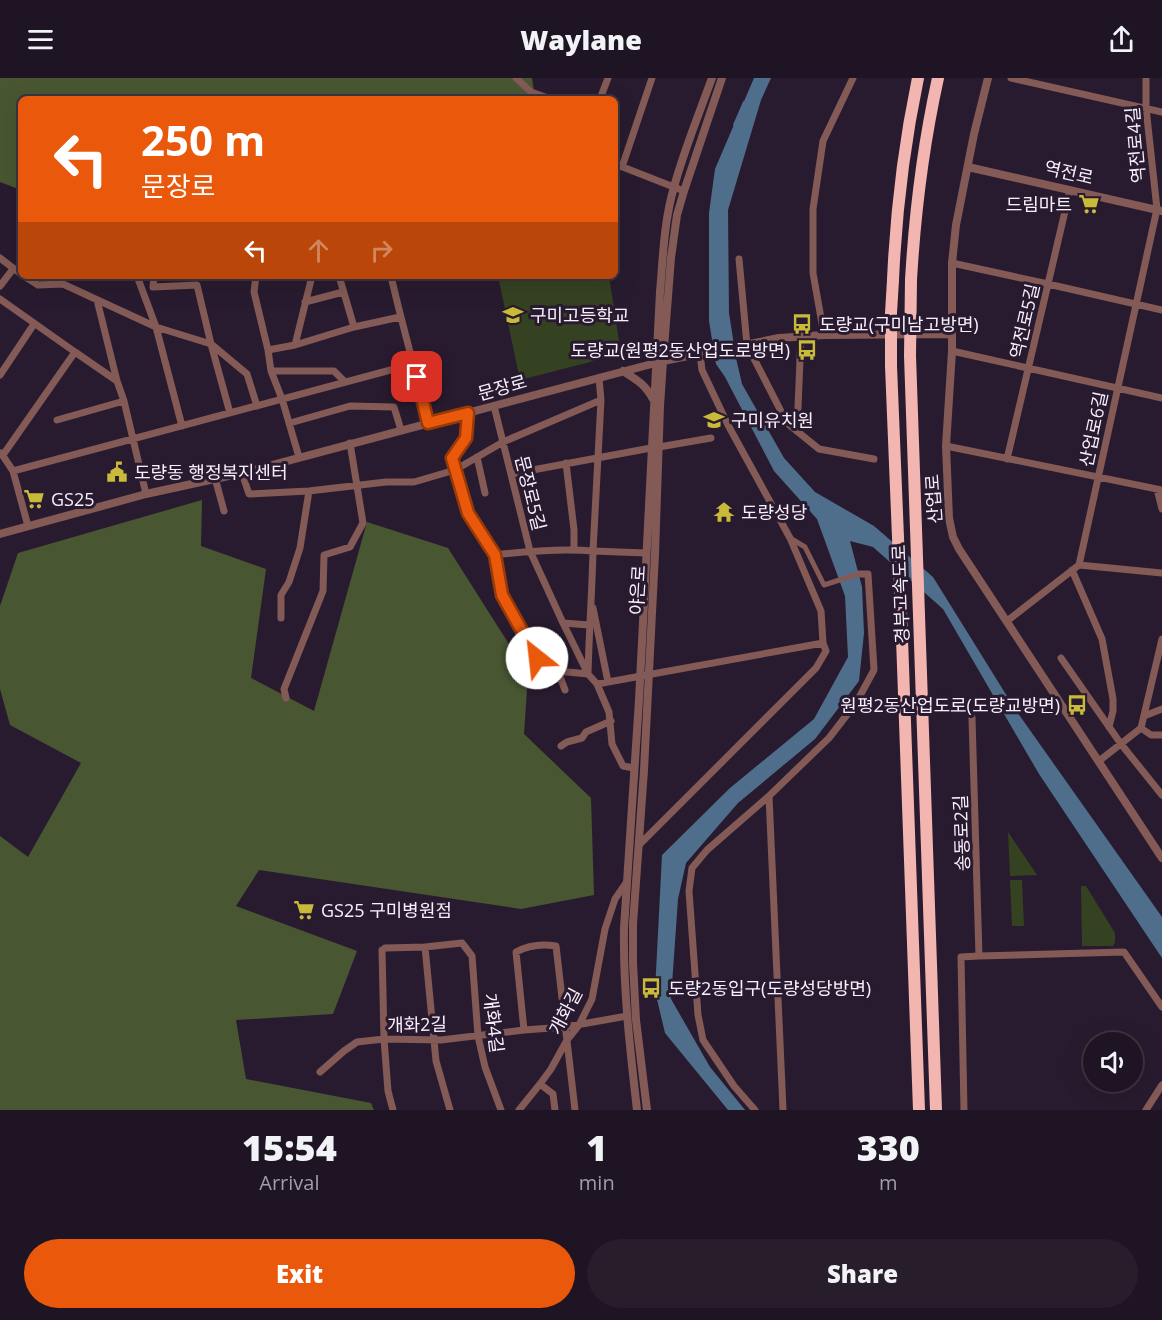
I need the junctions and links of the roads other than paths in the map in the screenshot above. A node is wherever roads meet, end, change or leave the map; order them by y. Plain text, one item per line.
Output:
1 (516, 78) edge
2 (608, 78) edge
3 (652, 78) edge
4 (712, 78) edge
5 (722, 78) edge
6 (853, 78) edge
7 (918, 78) edge
8 (938, 78) edge
9 (988, 78) edge
10 (1011, 78) edge
11 (1146, 78) edge
12 (542, 96) edge
13 (601, 96) edge
14 (1146, 108) junction
15 (1162, 112) edge
16 (619, 166) edge
17 (968, 166) junction
18 (674, 187) junction
19 (684, 190) junction
20 (1070, 190) junction
21 (1159, 210) edge
22 (0, 258) edge
23 (739, 259) dead end
24 (952, 263) junction
25 (13, 269) junction
26 (18, 272) edge
27 (28, 279) edge
28 (39, 279) edge
29 (138, 279) edge
30 (154, 279) edge
31 (256, 279) edge
32 (311, 279) edge
33 (340, 279) edge
34 (392, 279) edge
35 (1048, 284) junction
36 (38, 285) junction
37 (0, 286) edge
38 (141, 286) junction
39 (153, 287) junction
40 (343, 292) junction
41 (0, 299) edge
42 (97, 300) junction
43 (305, 302) junction
44 (1136, 304) junction
45 (1162, 310) edge
46 (400, 317) junction
47 (34, 324) junction
48 (156, 327) junction
49 (354, 327) junction
50 (951, 334) junction
51 (824, 335) junction
52 (801, 336) junction
53 (211, 344) junction
54 (295, 345) junction
55 (747, 345) junction
56 (268, 350) junction
57 (952, 351) junction
58 (75, 352) junction
59 (700, 354) junction
60 (659, 362) junction
61 (413, 364) junction
62 (1029, 368) junction
63 (271, 371) junction
64 (623, 371) junction
65 (0, 375) edge
66 (599, 378) junction
67 (117, 381) junction
68 (345, 382) junction
69 (1118, 388) junction
70 (1162, 398) edge
71 (282, 399) junction
72 (601, 400) junction
73 (124, 401) junction
74 (654, 401) junction
75 (257, 406) junction
76 (494, 406) junction
77 (230, 413) junction
78 (468, 413) junction
79 (57, 420) dead end
80 (290, 423) junction
81 (428, 423) junction
82 (183, 426) junction
83 (401, 430) junction
84 (797, 432) junction
85 (711, 438) dead end
86 (132, 439) junction
87 (503, 442) junction
88 (350, 443) junction
89 (946, 446) junction
90 (655, 447) junction
91 (1, 454) edge
92 (299, 457) junction
93 (477, 457) junction
94 (598, 457) junction
95 (874, 459) dead end
96 (1008, 459) junction
97 (566, 463) junction
98 (455, 470) junction
99 (13, 471) junction
100 (242, 473) junction
101 (511, 474) junction
102 (1098, 476) junction
103 (215, 478) junction
104 (357, 485) junction
105 (1159, 490) edge
106 (309, 491) junction
107 (146, 494) junction
108 (485, 494) dead end
109 (1162, 508) edge
110 (224, 511) dead end
111 (28, 526) junction
112 (0, 534) edge
113 (790, 538) junction
114 (574, 549) junction
115 (530, 551) junction
116 (593, 551) junction
117 (646, 553) junction
118 (495, 555) junction
119 (1076, 568) junction
120 (1162, 573) edge
121 (858, 574) joint
122 (591, 601) junction
123 (281, 618) dead end
124 (1006, 621) junction
125 (563, 623) junction
126 (589, 625) junction
127 (1162, 639) edge
128 (823, 643) junction
129 (1061, 658) dead end
130 (558, 672) junction
131 (588, 674) junction
132 (644, 676) junction
133 (609, 682) junction
134 (597, 684) junction
135 (565, 690) dead end
136 (286, 698) dead end
137 (1162, 709) edge
138 (969, 711) dead end
139 (1144, 716) junction
140 (611, 721) junction
141 (1109, 727) junction
142 (1141, 728) junction
143 (1162, 735) edge
144 (1120, 744) junction
145 (561, 746) dead end
146 (1099, 761) junction
147 (634, 768) junction
148 (1162, 795) edge
149 (769, 796) junction
150 (639, 845) junction
151 (1162, 858) edge
152 (627, 882) junction
153 (425, 947) junction
154 (980, 956) junction
155 (1162, 1007) edge
156 (627, 1016) junction
157 (579, 1025) junction
158 (565, 1027) junction
159 (525, 1030) junction
160 (477, 1036) junction
161 (384, 1039) junction
162 (567, 1040) junction
163 (434, 1041) junction
164 (320, 1071) dead end
165 (540, 1084) junction
166 (1162, 1085) edge
167 (393, 1110) edge
168 (450, 1110) edge
169 (501, 1110) edge
170 (519, 1110) edge
171 (555, 1110) edge
172 (575, 1110) edge
173 (637, 1110) edge
174 (647, 1110) edge
175 (755, 1110) edge
176 (783, 1110) edge
177 (919, 1110) edge
178 (936, 1110) edge
179 (964, 1110) edge
180 (1146, 1110) edge

1 - 12 street
2 - 13 street
3 - 16 street
4 - 18 street, 야은로
5 - 19 street, 야은로
6 - 51 street
7 - 177 highway, 경부고속도로, bridge
8 - 178 highway, 경부고속도로, bridge
9 - 17 street, 산업로
10 - 14 street
11 - 14 street, 역전로4길
14 - 15 street
14 - 21 street, 역전로4길
16 - 18 street
17 - 20 street, 역전로
17 - 24 street, 산업로
18 - 19 street
18 - 60 street, 야은로
19 - 60 street, 야은로
20 - 21 street, 역전로
20 - 35 street, 역전로5길
21 - 44 street, 산업로6길
22 - 25 street
23 - 55 street
24 - 35 street
24 - 50 street, 산업로
25 - 26 street
25 - 37 street
27 - 36 street
28 - 36 street
29 - 38 street
30 - 39 street
31 - 56 street
32 - 43 street
33 - 40 street
34 - 46 street
35 - 44 street
35 - 62 street, 역전로5길
36 - 42 street
38 - 39 street
38 - 48 street
39 - 53 street
40 - 43 street
40 - 49 street
41 - 47 street
42 - 48 street
42 - 67 street
43 - 54 street
44 - 45 street
44 - 69 street, 산업로6길
46 - 49 street
46 - 61 street
47 - 58 street
47 - 65 street
48 - 53 street
48 - 82 street
49 - 54 street
50 - 51 street, 문장로
50 - 57 street, 산업로
51 - 52 street, 문장로
52 - 55 street, 문장로
52 - 84 street
53 - 75 street
53 - 77 street
54 - 56 street
55 - 59 street, 문장로
55 - 84 street
56 - 63 street
57 - 62 street
57 - 89 street, 산업로
58 - 67 street
58 - 91 street
59 - 60 street, 문장로
59 - 113 street
60 - 64 street, 문장로
60 - 74 street, 야은로
60 - 90 street, 야은로
61 - 68 street
61 - 81 street
62 - 69 street
62 - 96 street, 역전로5길
63 - 68 street
63 - 71 street
64 - 66 street, 문장로
64 - 74 street
66 - 72 street
66 - 76 street, 문장로
67 - 73 street
68 - 71 street
69 - 70 street
69 - 102 street, 산업로6길
71 - 75 street
71 - 80 street
72 - 87 street
72 - 94 street
73 - 79 street
73 - 86 street
74 - 90 street, 야은로
75 - 77 street
76 - 78 street, 문장로
76 - 87 street, 문장로5길
77 - 82 street
78 - 81 street, 문장로
78 - 98 street
80 - 83 street
80 - 92 street
81 - 83 street, 문장로
82 - 86 street
83 - 88 street, 문장로
84 - 95 street
85 - 90 street
86 - 99 street
86 - 107 street
87 - 93 street
87 - 101 street, 문장로5길
88 - 92 street, 문장로
88 - 104 street
89 - 96 street
89 - 124 street, 산업로
90 - 94 street
90 - 117 street, 야은로
90 - 132 street, 야은로
91 - 99 street
92 - 100 street, 문장로
93 - 98 street
93 - 108 street
94 - 97 street
94 - 116 street
96 - 102 street
97 - 101 street
97 - 114 street
98 - 104 street
98 - 118 street
99 - 111 street
100 - 103 street, 문장로
100 - 106 street
101 - 115 street, 문장로5길
102 - 105 street
102 - 119 street, 산업로6길
103 - 107 street, 문장로
103 - 110 street
104 - 106 street
104 - 136 street
105 - 109 street
106 - 123 street
107 - 111 street, 문장로
111 - 112 street, 문장로
113 - 121 street
113 - 128 street
114 - 115 street
114 - 116 street
115 - 118 street
115 - 125 street, 문장로5길
116 - 117 street
116 - 122 street
117 - 132 street, 야은로
118 - 130 street
119 - 120 street
119 - 124 street
119 - 141 street
121 - 149 street
122 - 126 street
122 - 133 street
124 - 146 street, 산업로
125 - 126 street
125 - 131 street, 문장로5길
126 - 131 street
127 - 139 street
128 - 132 street
128 - 150 street
129 - 141 street
130 - 131 street
130 - 135 street
131 - 134 street, 문장로5길
132 - 133 street
132 - 147 street, 야은로
132 - 150 street, 야은로
133 - 134 street
134 - 140 street, 문장로5길
137 - 139 street
138 - 154 street, 송동로2길
139 - 142 street
140 - 145 street
140 - 147 street, 문장로5길
141 - 144 street
142 - 143 street
142 - 144 street
144 - 146 street
144 - 148 street
146 - 151 street, 산업로
147 - 152 street, 야은로
149 - 175 street
149 - 176 street
150 - 174 street, 야은로
152 - 156 street, 야은로
152 - 157 street, 개화길
153 - 160 street, 개화4길
153 - 161 street
153 - 163 street
154 - 155 street
154 - 179 street
156 - 157 street
156 - 173 street, 야은로
157 - 158 street, 개화2길
157 - 162 street, 개화길
158 - 159 street, 개화2길
158 - 159 street
158 - 162 street
159 - 160 street, 개화2길
160 - 163 street, 개화2길
160 - 169 street, 개화4길
161 - 163 street, 개화2길
161 - 164 street, 개화2길
161 - 167 street
162 - 165 street, 개화길
162 - 172 street
163 - 168 street
165 - 170 street, 개화길
165 - 171 street
166 - 180 street

